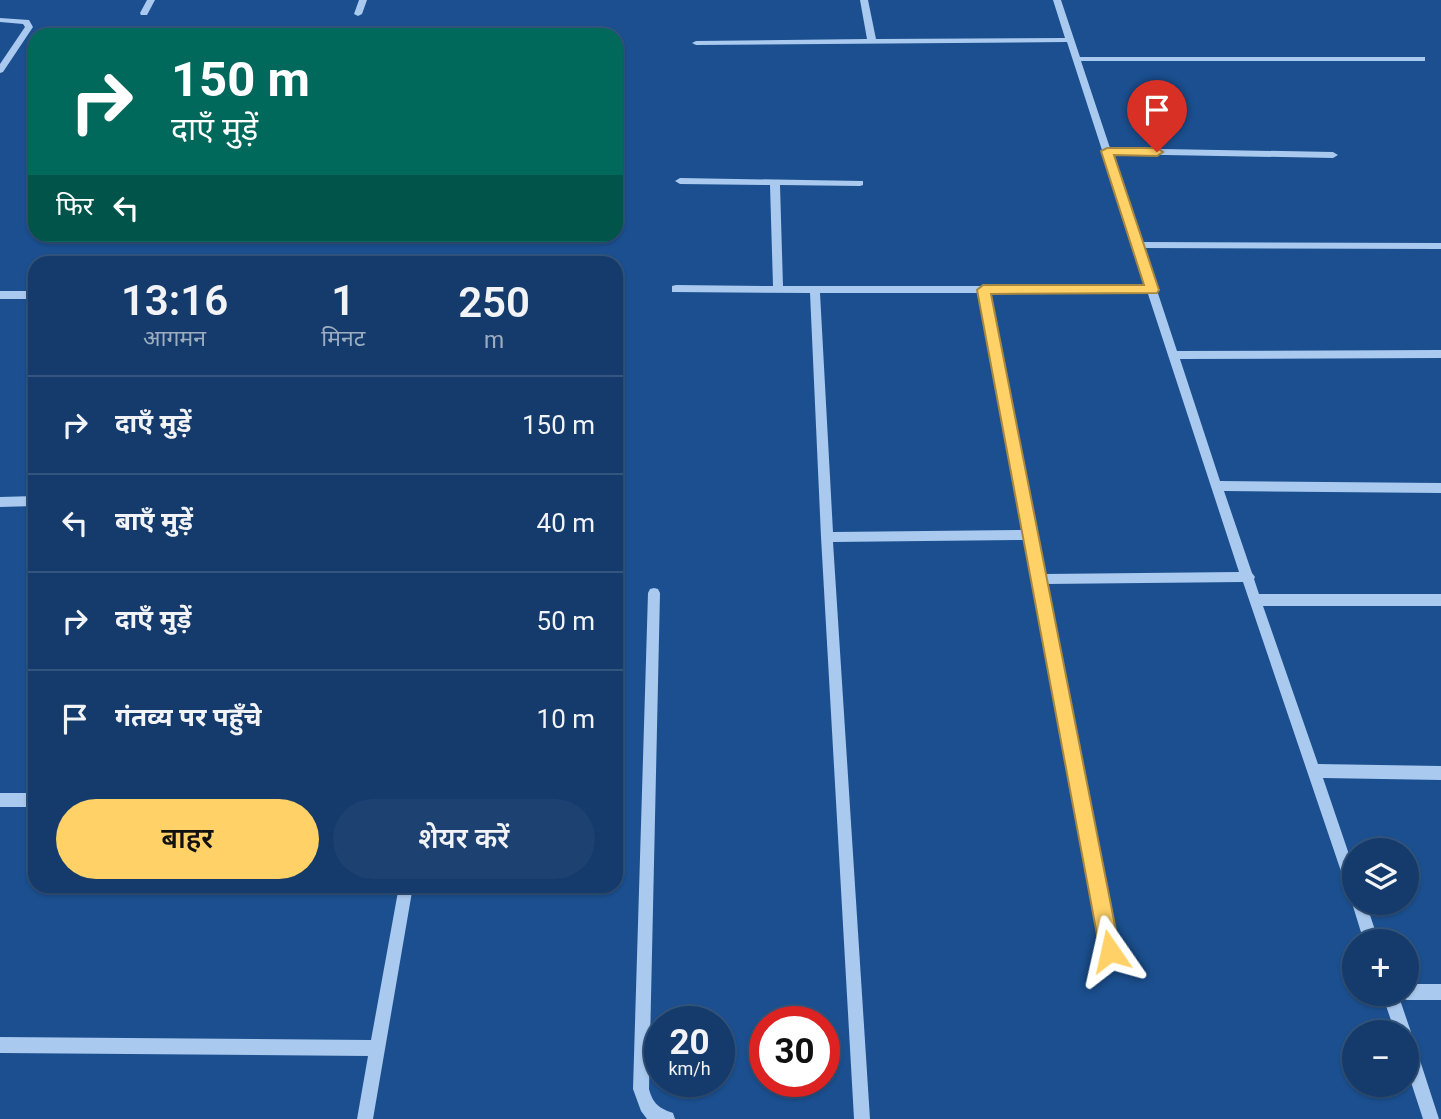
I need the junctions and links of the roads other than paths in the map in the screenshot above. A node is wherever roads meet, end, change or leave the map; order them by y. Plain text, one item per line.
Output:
1 (151, 0) edge
2 (363, 0) edge
3 (864, 0) edge
4 (1057, 0) edge
5 (144, 13) dead end
6 (359, 14) dead end
7 (0, 20) edge
8 (28, 28) edge
9 (28, 28) edge
10 (1070, 40) junction
11 (872, 42) junction
12 (696, 43) dead end
13 (1422, 59) dead end
14 (1077, 60) junction
15 (0, 70) edge
16 (1107, 151) junction
17 (1333, 155) dead end
18 (680, 181) dead end
19 (775, 182) junction
20 (860, 183) dead end
21 (1137, 245) junction
22 (1441, 246) edge
23 (676, 289) dead end
24 (778, 289) junction
25 (815, 289) junction
26 (983, 290) junction
27 (1152, 290) junction
28 (0, 295) edge
29 (28, 295) edge
30 (1441, 354) edge
31 (1173, 355) junction
32 (1216, 486) junction
33 (1441, 488) edge
34 (28, 501) edge
35 (0, 502) edge
36 (1030, 535) junction
37 (827, 537) junction
38 (1249, 578) junction
39 (1039, 579) junction
40 (654, 593) dead end
41 (1256, 600) junction
42 (1441, 600) edge
43 (1314, 771) junction
44 (1441, 773) edge
45 (0, 800) edge
46 (28, 800) edge
47 (1342, 854) edge
48 (404, 893) edge
49 (1110, 951) dead end
50 (1419, 992) edge
51 (1441, 992) edge
52 (0, 1045) edge
53 (377, 1048) junction
54 (1419, 1082) edge
55 (365, 1119) edge
56 (667, 1119) edge
57 (862, 1119) edge
58 (1431, 1119) edge

1 - 5 street
2 - 6 street
3 - 11 street
4 - 10 street
7 - 8 street
9 - 15 street
10 - 11 street
10 - 14 street
11 - 12 street
13 - 14 street
14 - 16 street
16 - 17 street
16 - 21 street
18 - 19 street
19 - 20 street
19 - 24 street
21 - 22 street
21 - 27 street
23 - 24 street
24 - 25 street
25 - 26 street
25 - 37 street
26 - 27 street
26 - 36 street
27 - 31 street
28 - 29 street
30 - 31 street
31 - 32 street
32 - 33 street
32 - 38 street
34 - 35 street
36 - 37 street
36 - 39 street
37 - 57 street
38 - 39 street
38 - 41 street
39 - 49 street
40 - 56 street
41 - 42 street
41 - 43 street
43 - 44 street
43 - 47 street
45 - 46 street
48 - 53 street
50 - 51 street
52 - 53 street
53 - 55 street
54 - 58 street

